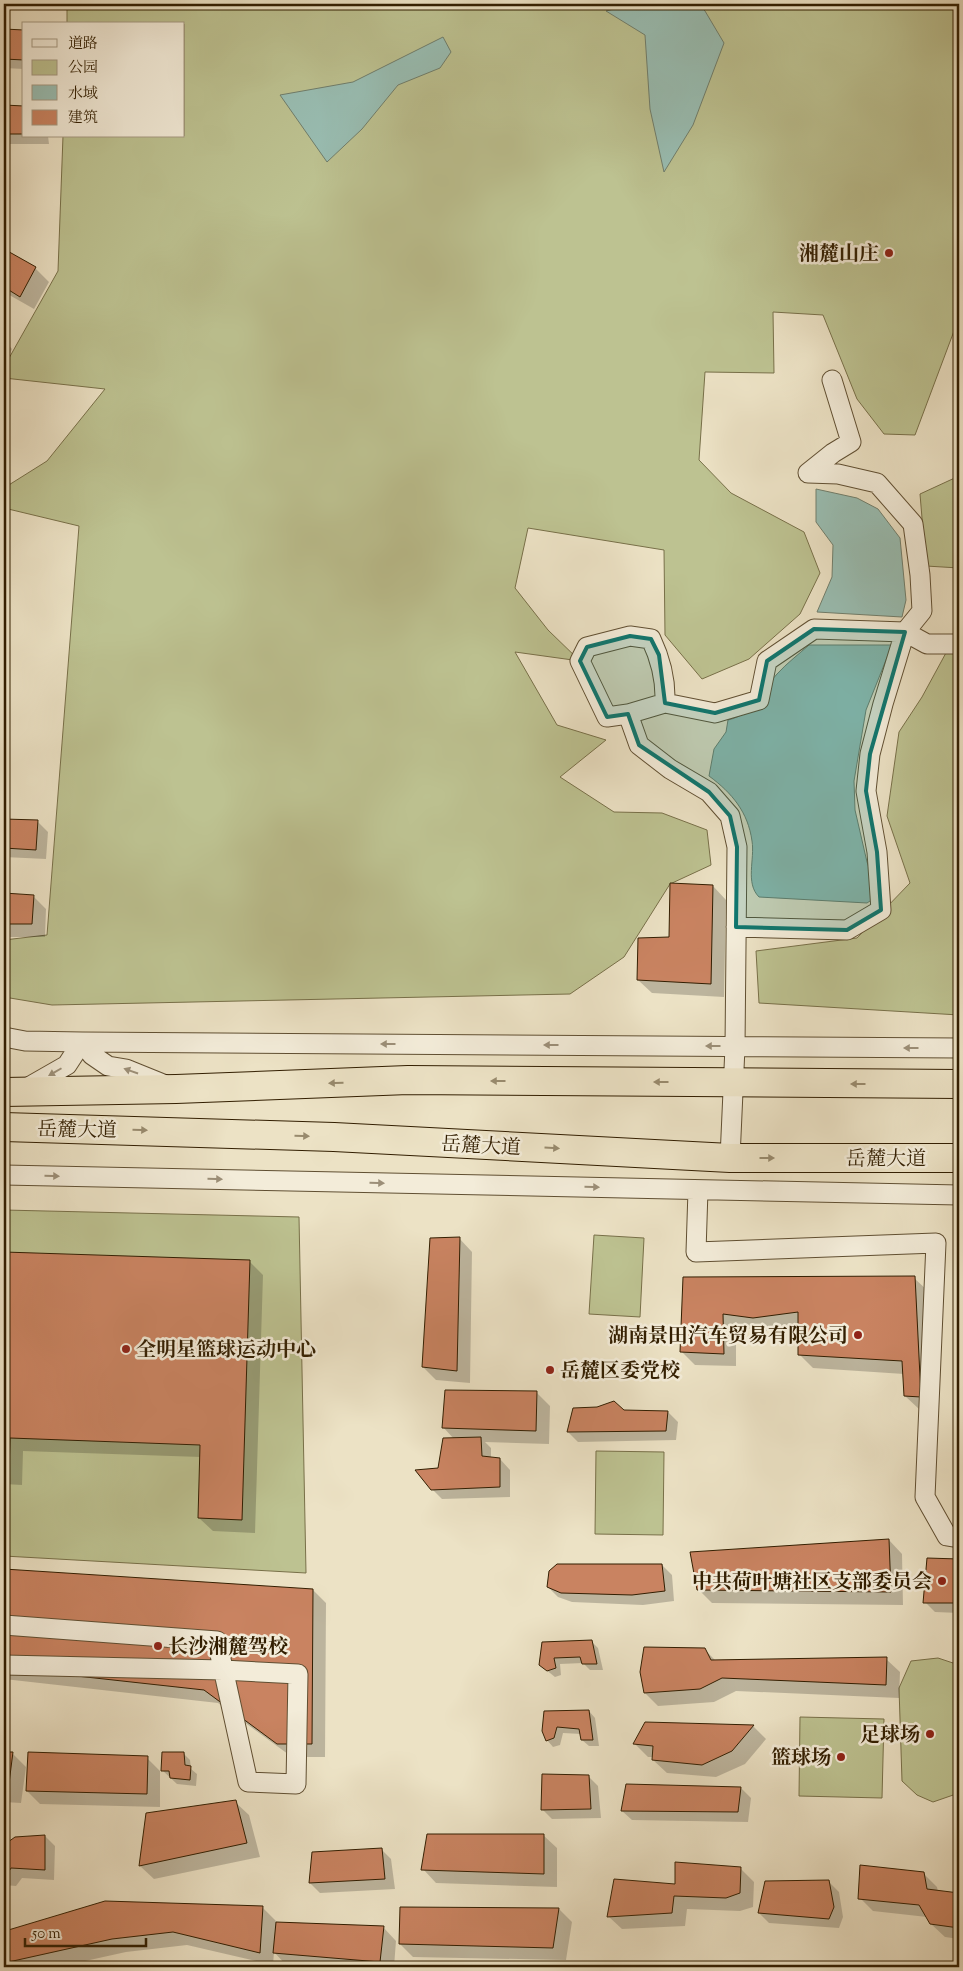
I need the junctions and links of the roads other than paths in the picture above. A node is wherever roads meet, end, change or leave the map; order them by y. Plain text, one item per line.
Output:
1 (832, 380) dead end
2 (905, 632) junction
3 (959, 644) edge
4 (665, 703) junction
5 (628, 714) junction
6 (736, 927) junction
7 (4, 1037) edge
8 (82, 1042) junction
9 (736, 1046) junction
10 (959, 1048) edge
11 (734, 1083) junction
12 (959, 1084) edge
13 (176, 1089) junction
14 (12, 1092) edge
15 (4, 1127) edge
16 (730, 1158) junction
17 (959, 1158) edge
18 (4, 1175) edge
19 (698, 1190) junction
20 (959, 1195) edge
21 (959, 1538) edge
22 (4, 1625) edge
23 (4, 1665) edge
24 (223, 1670) junction

1 - 2 street
2 - 3 street
2 - 4 street
2 - 6 street
4 - 5 street
4 - 5 street
5 - 6 street
6 - 9 street
7 - 8 street
9 -> 8 street
13 -> 8 street
8 -> 14 street
10 -> 9 street
9 - 11 street
12 -> 11 highway, 岳麓大道
11 -> 13 highway, 岳麓大道
11 - 16 street
13 - 14 highway, 岳麓大道
15 -> 16 highway, 岳麓大道
16 -> 17 highway, 岳麓大道
18 -> 19 street
19 - 20 street
19 - 21 street
22 - 24 street
23 - 24 street
24 - 24 street

